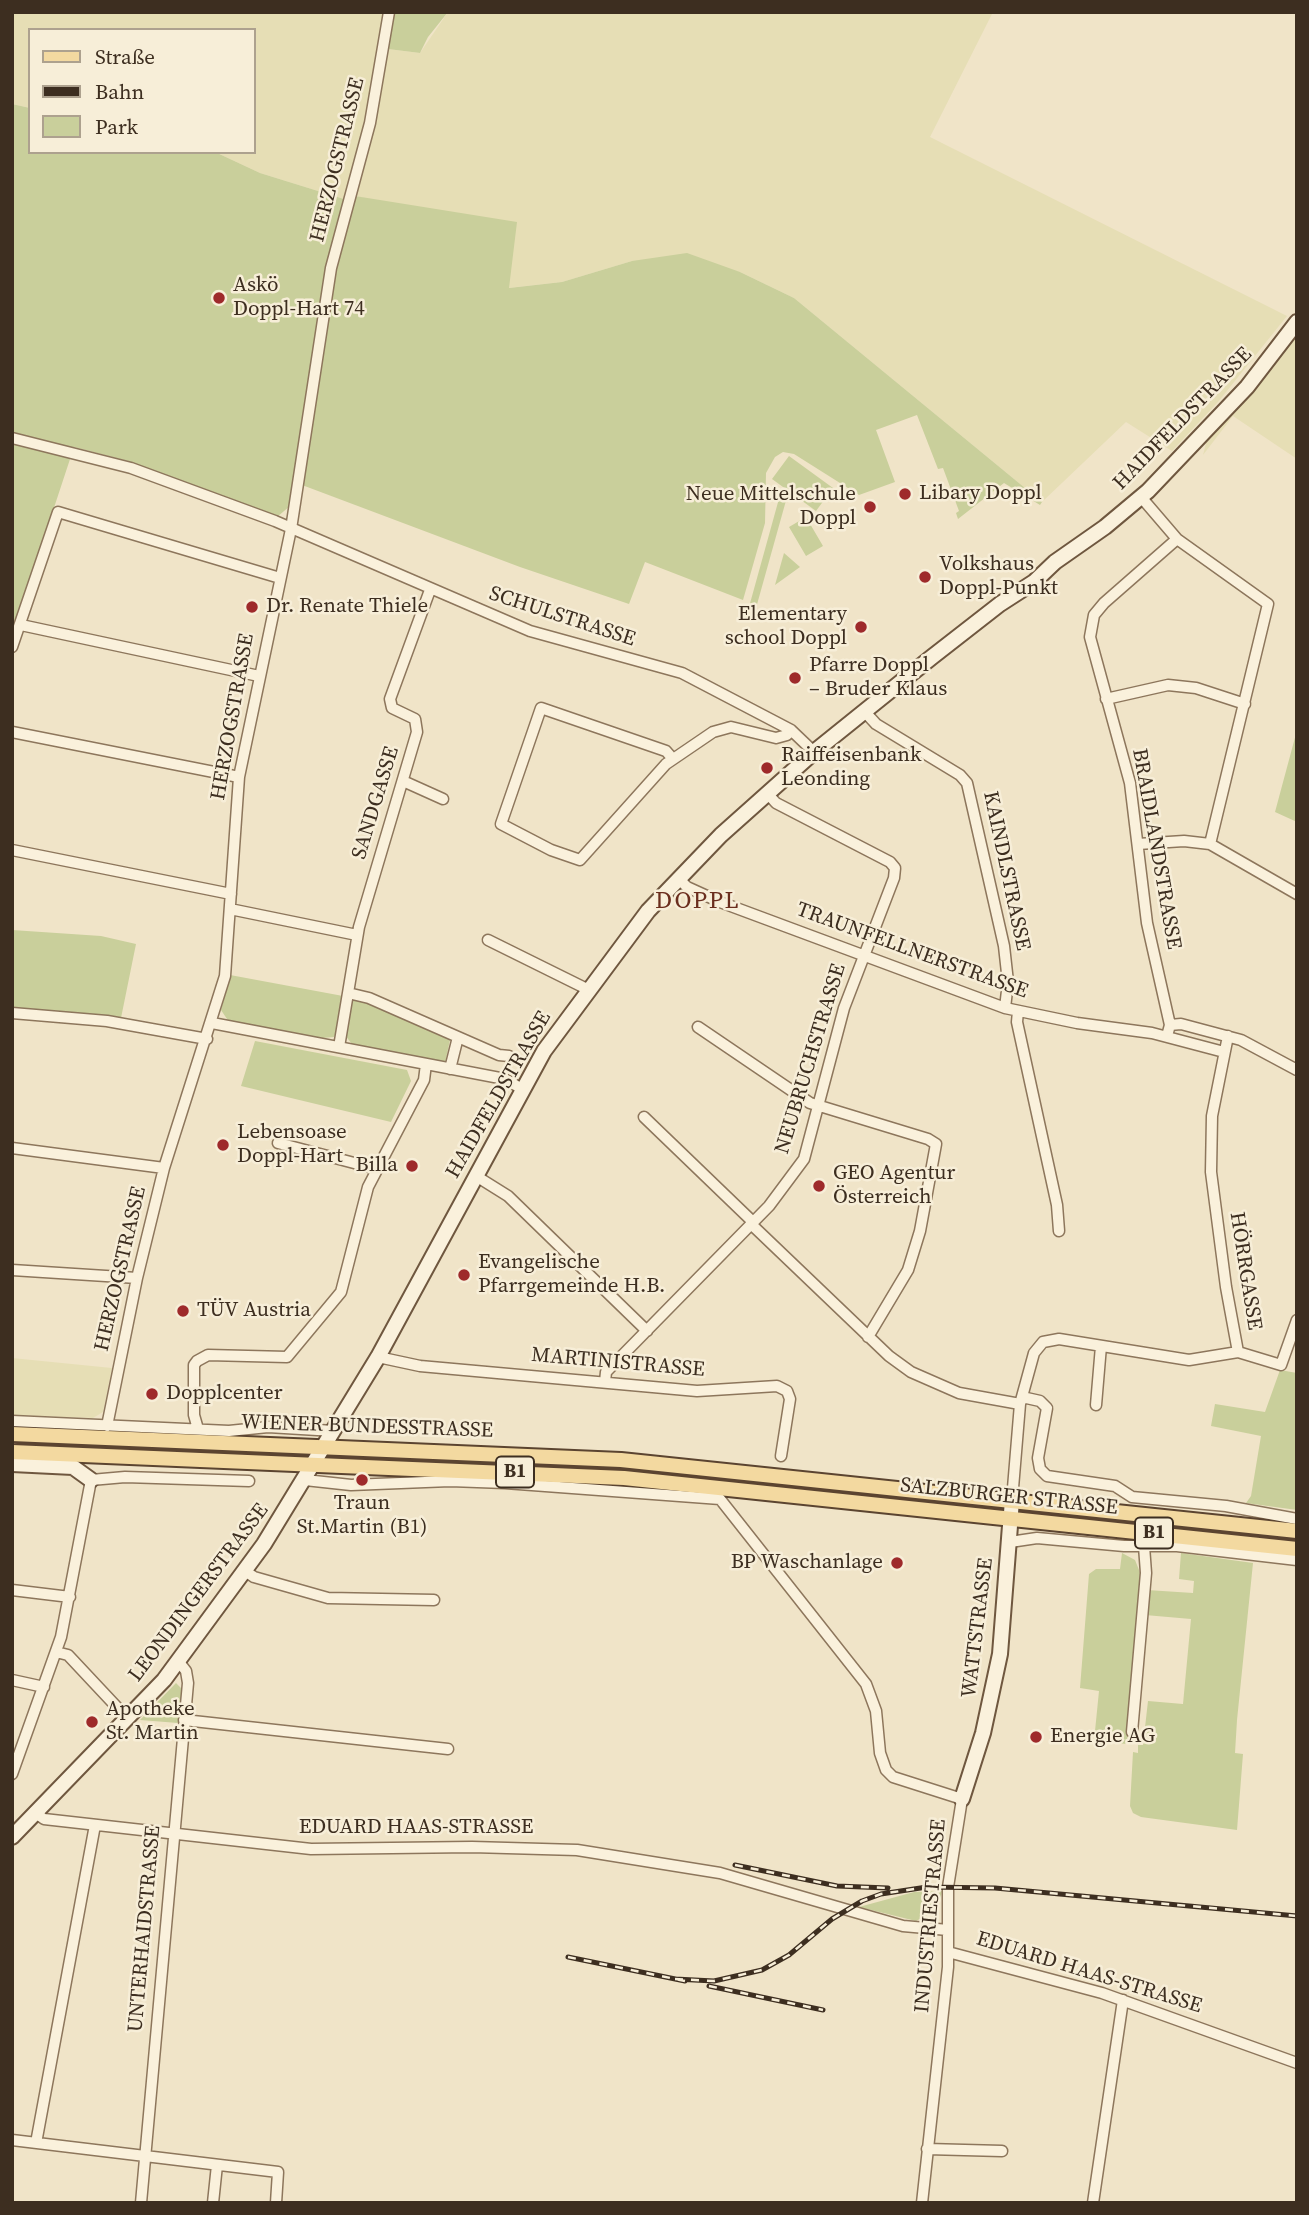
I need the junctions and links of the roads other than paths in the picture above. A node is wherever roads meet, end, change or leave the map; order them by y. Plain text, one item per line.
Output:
1 (389, 12) edge
2 (1297, 321) edge
3 (12, 438) edge
4 (1141, 497) junction
5 (290, 528) junction
6 (1177, 539) junction
7 (280, 578) junction
8 (430, 590) junction
9 (21, 625) junction
10 (12, 647) edge
11 (259, 676) junction
12 (1106, 699) junction
13 (1245, 704) junction
14 (866, 712) junction
15 (791, 730) junction
16 (12, 732) edge
17 (814, 752) junction
18 (673, 759) junction
19 (239, 777) junction
20 (403, 781) junction
21 (767, 793) junction
22 (443, 799) dead end
23 (1138, 844) junction
24 (1210, 844) junction
25 (12, 850) edge
26 (678, 878) junction
27 (230, 894) junction
28 (1297, 894) edge
29 (230, 909) junction
30 (357, 935) junction
31 (488, 940) dead end
32 (863, 955) junction
33 (587, 989) junction
34 (348, 993) junction
35 (1004, 1008) junction
36 (1018, 1011) junction
37 (12, 1013) edge
38 (212, 1023) junction
39 (1170, 1025) junction
40 (698, 1027) dead end
41 (1228, 1035) junction
42 (1167, 1036) junction
43 (458, 1037) junction
44 (207, 1039) junction
45 (339, 1047) junction
46 (1224, 1052) junction
47 (509, 1056) dead end
48 (426, 1064) junction
49 (450, 1069) junction
50 (1297, 1070) edge
51 (522, 1089) junction
52 (819, 1106) junction
53 (644, 1117) dead end
54 (278, 1143) dead end
55 (12, 1148) edge
56 (164, 1168) junction
57 (377, 1169) junction
58 (476, 1176) junction
59 (752, 1223) junction
60 (1059, 1231) dead end
61 (12, 1270) edge
62 (137, 1278) junction
63 (1297, 1320) edge
64 (647, 1331) junction
65 (868, 1337) junction
66 (1101, 1346) junction
67 (1238, 1352) junction
68 (378, 1357) junction
69 (605, 1382) junction
70 (1021, 1401) junction
71 (1096, 1405) dead end
72 (12, 1421) edge
73 (107, 1426) junction
74 (198, 1429) junction
75 (334, 1431) junction
76 (12, 1434) edge
77 (12, 1452) edge
78 (320, 1455) junction
79 (781, 1456) dead end
80 (12, 1464) edge
81 (413, 1468) junction
82 (719, 1469) joint
83 (92, 1480) junction
84 (305, 1480) junction
85 (248, 1481) dead end
86 (433, 1483) junction
87 (718, 1493) junction
88 (1012, 1500) junction
89 (1011, 1517) junction
90 (1297, 1519) edge
91 (1297, 1531) edge
92 (1010, 1542) junction
93 (1144, 1546) junction
94 (1297, 1549) edge
95 (1297, 1560) edge
96 (245, 1571) junction
97 (12, 1590) edge
98 (70, 1597) junction
99 (434, 1600) dead end
100 (56, 1652) junction
101 (179, 1661) junction
102 (12, 1680) edge
103 (44, 1687) junction
104 (128, 1719) junction
105 (184, 1720) junction
106 (1132, 1732) dead end
107 (448, 1749) dead end
108 (12, 1774) edge
109 (961, 1799) junction
110 (34, 1812) junction
111 (95, 1825) junction
112 (15, 1828) edge
113 (172, 1833) junction
114 (948, 1930) junction
115 (948, 1952) junction
116 (1123, 2000) junction
117 (1297, 2063) edge
118 (12, 2140) edge
119 (36, 2143) junction
120 (927, 2149) junction
121 (1002, 2151) dead end
122 (144, 2156) junction
123 (217, 2165) junction
124 (141, 2203) edge
125 (214, 2203) edge
126 (276, 2203) edge
127 (922, 2203) edge
128 (1093, 2203) edge

1 - 5 street, HERZOGSTRASSE
2 - 4 street, HAIDFELDSTRASSE
3 - 5 street, SCHULSTRASSE
4 - 6 street
4 - 14 street, HAIDFELDSTRASSE
5 - 7 street, HERZOGSTRASSE
5 - 8 street, SCHULSTRASSE
6 - 12 street, BRAIDLANDSTRASSE
6 - 13 street
7 - 9 street
7 - 11 street, HERZOGSTRASSE
8 - 15 street, SCHULSTRASSE
8 - 20 street, SANDGASSE
9 - 10 street
9 - 11 street
11 - 19 street, HERZOGSTRASSE
12 - 13 street
12 - 23 street, BRAIDLANDSTRASSE
13 - 24 street
14 - 17 street, HAIDFELDSTRASSE
14 - 35 street, KAINDLSTRASSE
15 - 17 street, SCHULSTRASSE
15 - 18 street
16 - 19 street
17 - 21 street, HAIDFELDSTRASSE
18 - 18 street
19 - 27 street, HERZOGSTRASSE
20 - 22 street
20 - 30 street, SANDGASSE
21 - 26 street, HAIDFELDSTRASSE
21 - 32 street, NEUBRUCHSTRASSE
23 - 24 street
23 - 39 street, BRAIDLANDSTRASSE
24 - 28 street
25 - 27 street
26 - 32 street, TRAUNFELLNERSTRASSE
26 - 33 street, HAIDFELDSTRASSE
27 - 29 street, HERZOGSTRASSE
29 - 30 street
29 - 38 street, HERZOGSTRASSE
30 - 34 street, SANDGASSE
31 - 33 street
32 - 35 street, TRAUNFELLNERSTRASSE
32 - 52 street, NEUBRUCHSTRASSE
33 - 51 street, HAIDFELDSTRASSE
34 - 43 street
34 - 45 street, SANDGASSE
35 - 36 street, TRAUNFELLNERSTRASSE
36 - 42 street, TRAUNFELLNERSTRASSE
36 - 60 street
37 - 44 street
38 - 44 street, HERZOGSTRASSE
38 - 45 street
39 - 41 street
39 - 42 street, BRAIDLANDSTRASSE
40 - 52 street
41 - 46 street, HÖRRGASSE
41 - 50 street
42 - 46 street, TRAUNFELLNERSTRASSE
43 - 47 street
43 - 49 street
44 - 56 street, HERZOGSTRASSE
45 - 48 street
46 - 67 street, HÖRRGASSE
48 - 49 street
48 - 57 street
49 - 51 street
51 - 58 street, HAIDFELDSTRASSE
52 - 59 street, NEUBRUCHSTRASSE
52 - 65 street
53 - 59 street
54 - 57 street
55 - 56 street
56 - 62 street, HERZOGSTRASSE
57 - 74 street
58 - 64 street
58 - 68 street, HAIDFELDSTRASSE
59 - 64 street, NEUBRUCHSTRASSE
59 - 65 street
61 - 62 street
62 - 73 street, HERZOGSTRASSE
63 - 67 street
64 - 69 street, NEUBRUCHSTRASSE
65 - 70 street
66 - 67 street, HÖRRGASSE
66 - 70 street, HÖRRGASSE
66 - 71 street
68 - 69 street, MARTINISTRASSE
68 - 75 street, HAIDFELDSTRASSE
69 - 79 street, MARTINISTRASSE
70 - 88 street
70 - 90 street, SALZBURGER STRASSE
72 - 73 street, WIENER BUNDESSTRASSE
73 - 74 street, WIENER BUNDESSTRASSE
74 - 75 street, WIENER BUNDESSTRASSE
75 - 78 street, HAIDFELDSTRASSE
76 - 78 main road, WIENER BUNDESSTRASSE / B1
77 - 78 main road, WIENER BUNDESSTRASSE / B1
78 - 81 main road, WIENER BUNDESSTRASSE / B1
78 - 82 main road, WIENER BUNDESSTRASSE / B1
78 - 84 street, LEONDINGERSTRASSE
80 - 83 street
81 - 86 street, WIENER BUNDESSTRASSE
81 - 87 main road, WIENER BUNDESSTRASSE / B1
82 - 88 main road, SALZBURGER STRASSE / B1
83 - 85 street
83 - 98 street
84 - 86 street
84 - 96 street, LEONDINGERSTRASSE
86 - 87 street
87 - 89 main road, SALZBURGER STRASSE / B1
87 - 109 street, INDUSTRIESTRASSE
88 - 89 street, WATTSTRASSE
88 - 91 main road, SALZBURGER STRASSE / B1
89 - 92 street, WATTSTRASSE
89 - 94 main road, SALZBURGER STRASSE / B1
92 - 93 street, SALZBURGER STRASSE
92 - 109 street, WATTSTRASSE
93 - 95 street, SALZBURGER STRASSE
93 - 106 street
96 - 99 street
96 - 101 street, LEONDINGERSTRASSE
97 - 98 street
98 - 100 street
100 - 103 street
100 - 104 street
101 - 104 street, LEONDINGERSTRASSE
101 - 105 street, UNTERHAIDSTRASSE
102 - 103 street
103 - 108 street
104 - 110 street, LEONDINGERSTRASSE
105 - 107 street
105 - 113 street, UNTERHAIDSTRASSE
109 - 114 street, INDUSTRIESTRASSE
110 - 111 street, EDUARD HAAS-STRASSE
110 - 112 street, LEONDINGERSTRASSE
111 - 113 street, EDUARD HAAS-STRASSE
111 - 119 street
113 - 114 street, EDUARD HAAS-STRASSE
113 - 122 street, UNTERHAIDSTRASSE
114 - 115 street, INDUSTRIESTRASSE
115 - 116 street, EDUARD HAAS-STRASSE
115 - 120 street, INDUSTRIESTRASSE
116 - 117 street, EDUARD HAAS-STRASSE
116 - 128 street
118 - 119 street
119 - 122 street
120 - 121 street
120 - 127 street, INDUSTRIESTRASSE
122 - 123 street
122 - 124 street, UNTERHAIDSTRASSE
123 - 125 street
123 - 126 street

